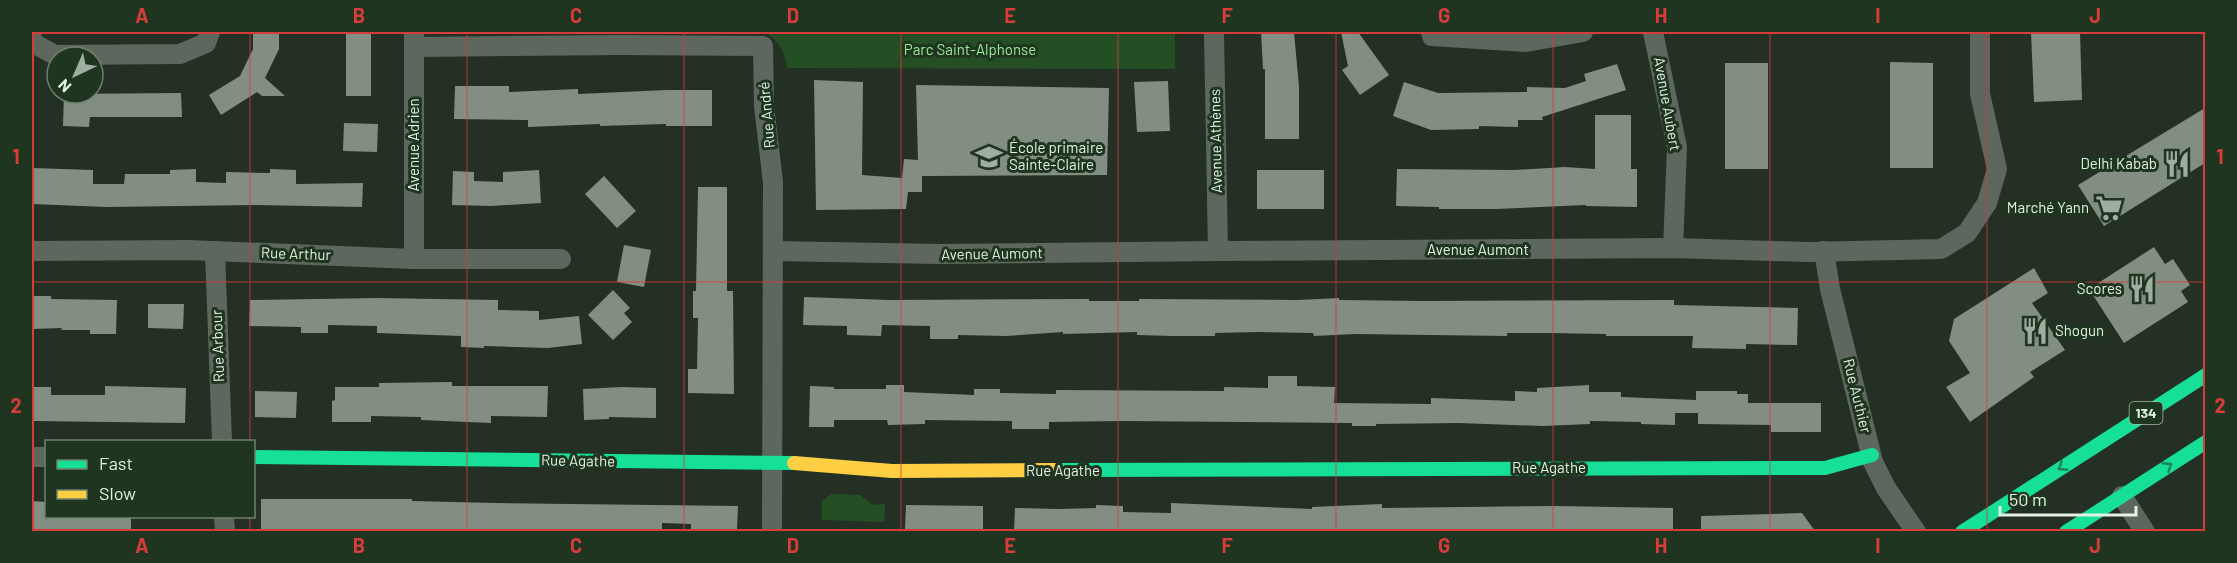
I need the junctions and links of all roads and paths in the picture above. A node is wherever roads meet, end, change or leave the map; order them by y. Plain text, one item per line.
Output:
1 (210, 32) edge
2 (1214, 32) edge
3 (1431, 32) edge
4 (1583, 32) edge
5 (1653, 32) edge
6 (1980, 32) edge
7 (32, 38) edge
8 (621, 38) edge
9 (414, 39) edge
10 (1673, 248) junction
11 (32, 251) edge
12 (215, 251) junction
13 (773, 251) junction
14 (1218, 251) junction
15 (1824, 251) junction
16 (414, 259) junction
17 (561, 259) dead end
18 (2205, 375) edge
19 (222, 440) edge
20 (2205, 441) edge
21 (1872, 455) junction
22 (255, 457) edge
23 (772, 464) junction
24 (2121, 496) junction
25 (771, 531) edge
26 (1916, 531) edge
27 (1962, 531) edge
28 (2066, 531) edge
29 (2145, 531) edge

1 - 7 street
2 - 14 street, Avenue Athènes
3 - 4 street
5 - 10 street, Avenue Aubert
6 - 15 street, Avenue Aumont
8 - 9 street, Rue André
8 - 13 street, Rue André
9 - 16 street, Avenue Adrien
10 - 14 street, Avenue Aumont
10 - 15 street, Avenue Aumont
11 - 12 street, Rue Arthur
12 - 16 street, Rue Arthur
12 - 19 street, Rue Arbour
13 - 14 street, Avenue Aumont
13 - 23 street, Rue André
15 - 21 street, Rue Authier
16 - 17 street, Rue Arthur
18 -> 27 street, 134
24 -> 20 street
21 - 23 street, Rue Agathe
21 - 26 street, Rue Authier
22 - 23 street, Rue Agathe
23 - 25 street, Rue André
24 - 28 street
24 - 29 street

